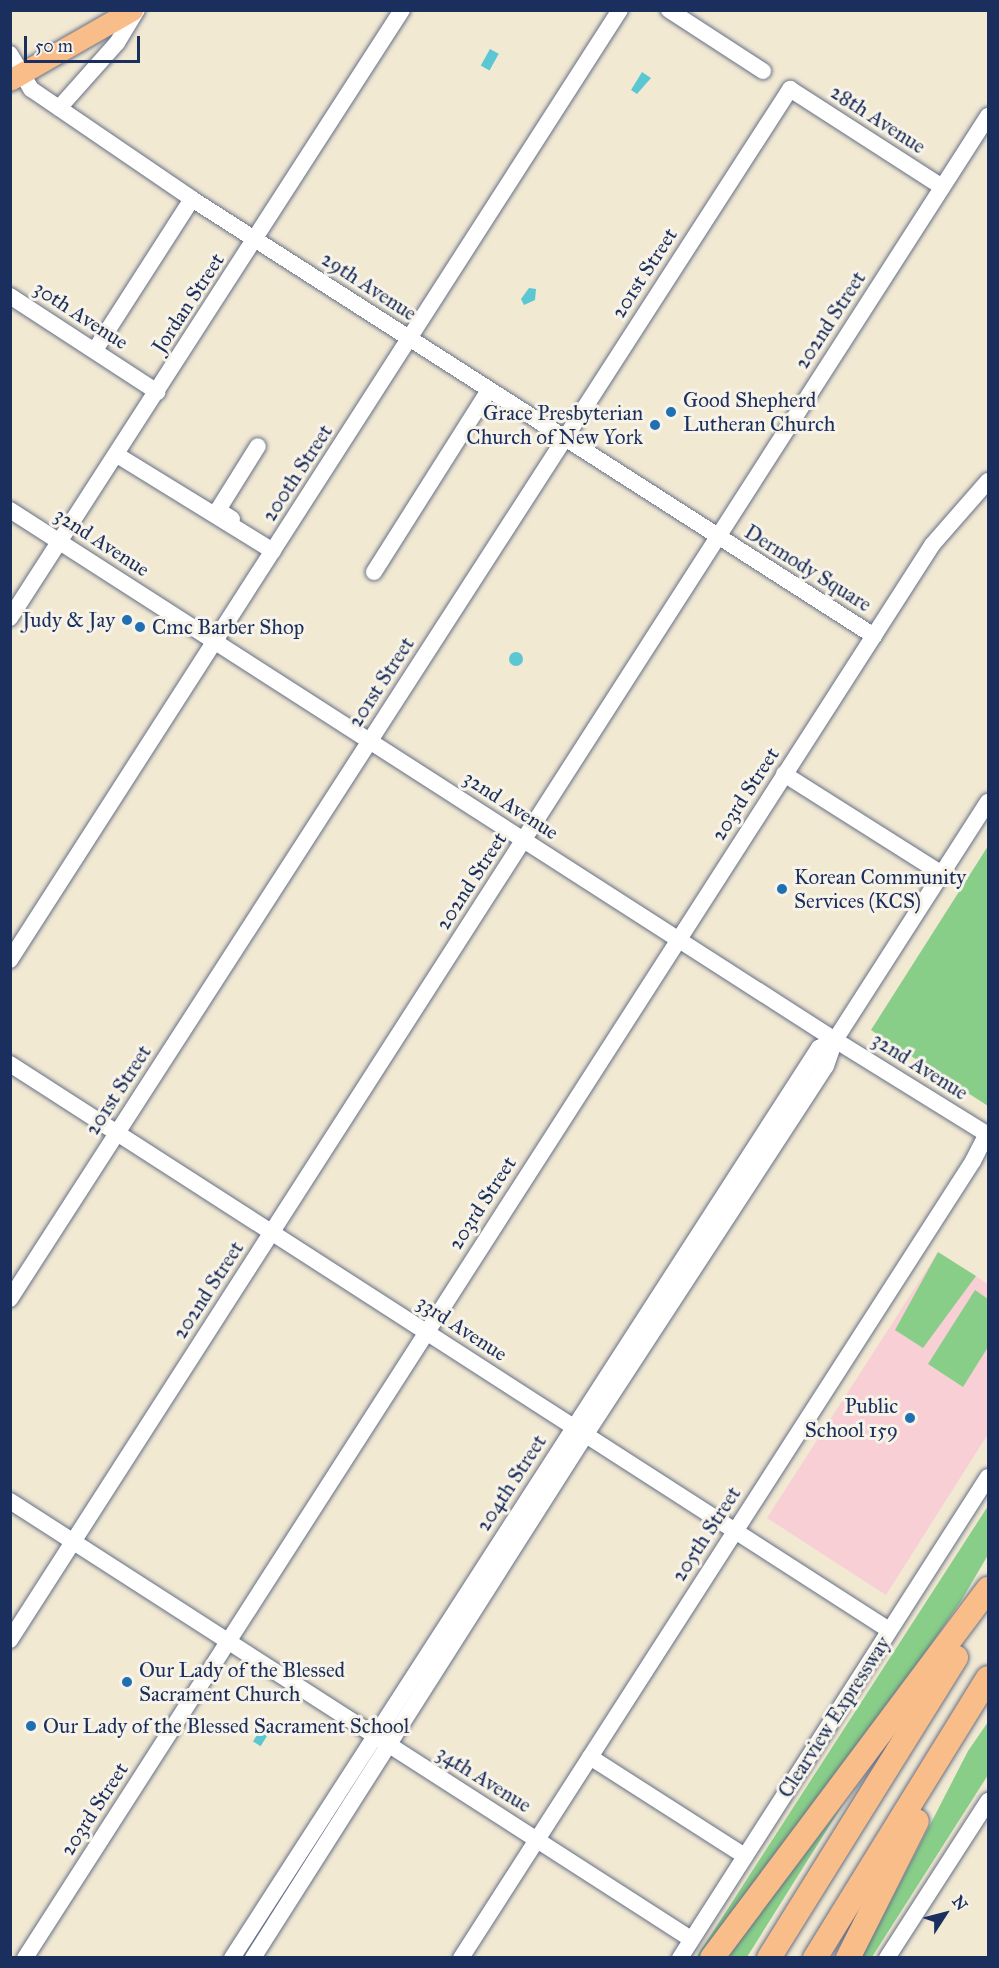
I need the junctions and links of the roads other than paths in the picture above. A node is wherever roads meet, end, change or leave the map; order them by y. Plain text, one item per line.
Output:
1 (132, 10) edge
2 (137, 10) edge
3 (402, 10) edge
4 (620, 10) edge
5 (669, 10) edge
6 (10, 54) edge
7 (763, 71) dead end
8 (16, 77) edge
9 (790, 89) joint
10 (59, 108) junction
11 (988, 116) edge
12 (942, 187) junction
13 (192, 199) junction
14 (255, 239) junction
15 (10, 296) edge
16 (410, 339) junction
17 (96, 350) junction
18 (489, 390) junction
19 (157, 392) junction
20 (564, 438) junction
21 (258, 446) dead end
22 (117, 454) junction
23 (988, 481) edge
24 (10, 510) edge
25 (718, 537) junction
26 (61, 542) junction
27 (275, 549) junction
28 (374, 572) dead end
29 (10, 618) edge
30 (873, 636) junction
31 (215, 642) junction
32 (370, 741) junction
33 (784, 774) junction
34 (988, 802) edge
35 (524, 840) junction
36 (942, 874) junction
37 (678, 940) junction
38 (10, 960) edge
39 (835, 1040) junction
40 (10, 1064) edge
41 (118, 1133) junction
42 (988, 1134) edge
43 (272, 1232) junction
44 (10, 1299) edge
45 (426, 1332) junction
46 (580, 1430) junction
47 (988, 1477) edge
48 (10, 1501) edge
49 (735, 1530) junction
50 (73, 1541) junction
51 (988, 1589) edge
52 (988, 1605) edge
53 (889, 1630) junction
54 (10, 1640) edge
55 (228, 1641) junction
56 (988, 1678) edge
57 (988, 1684) edge
58 (376, 1736) junction
59 (390, 1747) junction
60 (590, 1756) junction
61 (988, 1801) edge
62 (537, 1839) junction
63 (745, 1856) junction
64 (691, 1939) junction
65 (10, 1952) edge
66 (26, 1957) edge
67 (232, 1958) edge
68 (254, 1958) edge
69 (461, 1958) edge
70 (680, 1958) edge
71 (712, 1958) edge
72 (770, 1958) edge
73 (815, 1958) edge
74 (848, 1958) edge
75 (887, 1958) edge

1 - 8 main road
2 - 10 street
3 - 14 street, Jordan Street
4 - 16 street, 200th Street
5 - 7 street
6 - 8 street, 29th Avenue
8 - 10 street, 29th Avenue
9 - 12 street, 28th Avenue
9 - 20 street, 201st Street
10 - 13 street, 29th Avenue
11 - 12 street, 202nd Street
12 - 25 street, 202nd Street
13 - 14 street, 29th Avenue
13 - 17 street
14 - 16 street, 29th Avenue
14 - 19 street, Jordan Street
15 - 17 street, 30th Avenue
16 - 18 street, 29th Avenue
16 - 27 street, 200th Street
17 - 19 street, 30th Avenue
18 - 20 street, 29th Avenue
18 - 28 street
19 - 22 street, Jordan Street
20 - 25 street, 29th Avenue
20 - 32 street, 201st Street
21 - 27 street
22 - 26 street, Jordan Street
22 - 27 street
23 - 30 street, 203rd Street
24 - 26 street, 32nd Avenue
25 - 30 street, Dermody Square
25 - 35 street, 202nd Street
26 - 29 street, Jordan Street
26 - 31 street, 32nd Avenue
27 - 31 street, 200th Street
30 - 33 street, 203rd Street
31 - 32 street, 32nd Avenue
31 - 38 street, 200th Street
32 - 35 street, 32nd Avenue
32 - 41 street, 201st Street
33 - 36 street
33 - 37 street, 203rd Street
34 - 36 street, 204th Street
35 - 37 street, 32nd Avenue
35 - 43 street, 202nd Street
36 - 39 street, 204th Street
37 - 39 street, 32nd Avenue
37 - 45 street, 203rd Street
39 - 42 street, 32nd Avenue
39 - 46 street, 204th Street
40 - 41 street, 33rd Avenue
41 - 43 street, 33rd Avenue
41 - 44 street, 201st Street
42 - 49 street, 205th Street
43 - 45 street, 33rd Avenue
43 - 50 street, 202nd Street
45 - 46 street, 33rd Avenue
45 - 55 street, 203rd Street
46 - 49 street, 33rd Avenue
46 - 58 street, 204th Street
46 - 59 street, 204th Street
47 - 53 street, Clearview Expressway
48 - 50 street, 34th Avenue
49 - 53 street, 33rd Avenue
49 - 60 street, 205th Street
50 - 54 street, 202nd Street
50 - 55 street, 34th Avenue
51 - 71 highway
52 - 72 highway
53 - 63 street, Clearview Expressway
55 - 58 street, 34th Avenue
55 - 66 street, 203rd Street
56 - 73 highway
57 - 74 highway
58 - 59 street, 34th Avenue
58 - 67 street, 204th Street
59 - 62 street, 34th Avenue
59 - 68 street, 204th Street
60 - 62 street, 205th Street
60 - 63 street
61 - 75 street
62 - 64 street, 34th Avenue
62 - 69 street, 205th Street
63 - 64 street, Clearview Expressway
64 - 70 street, Clearview Expressway
65 - 66 street

